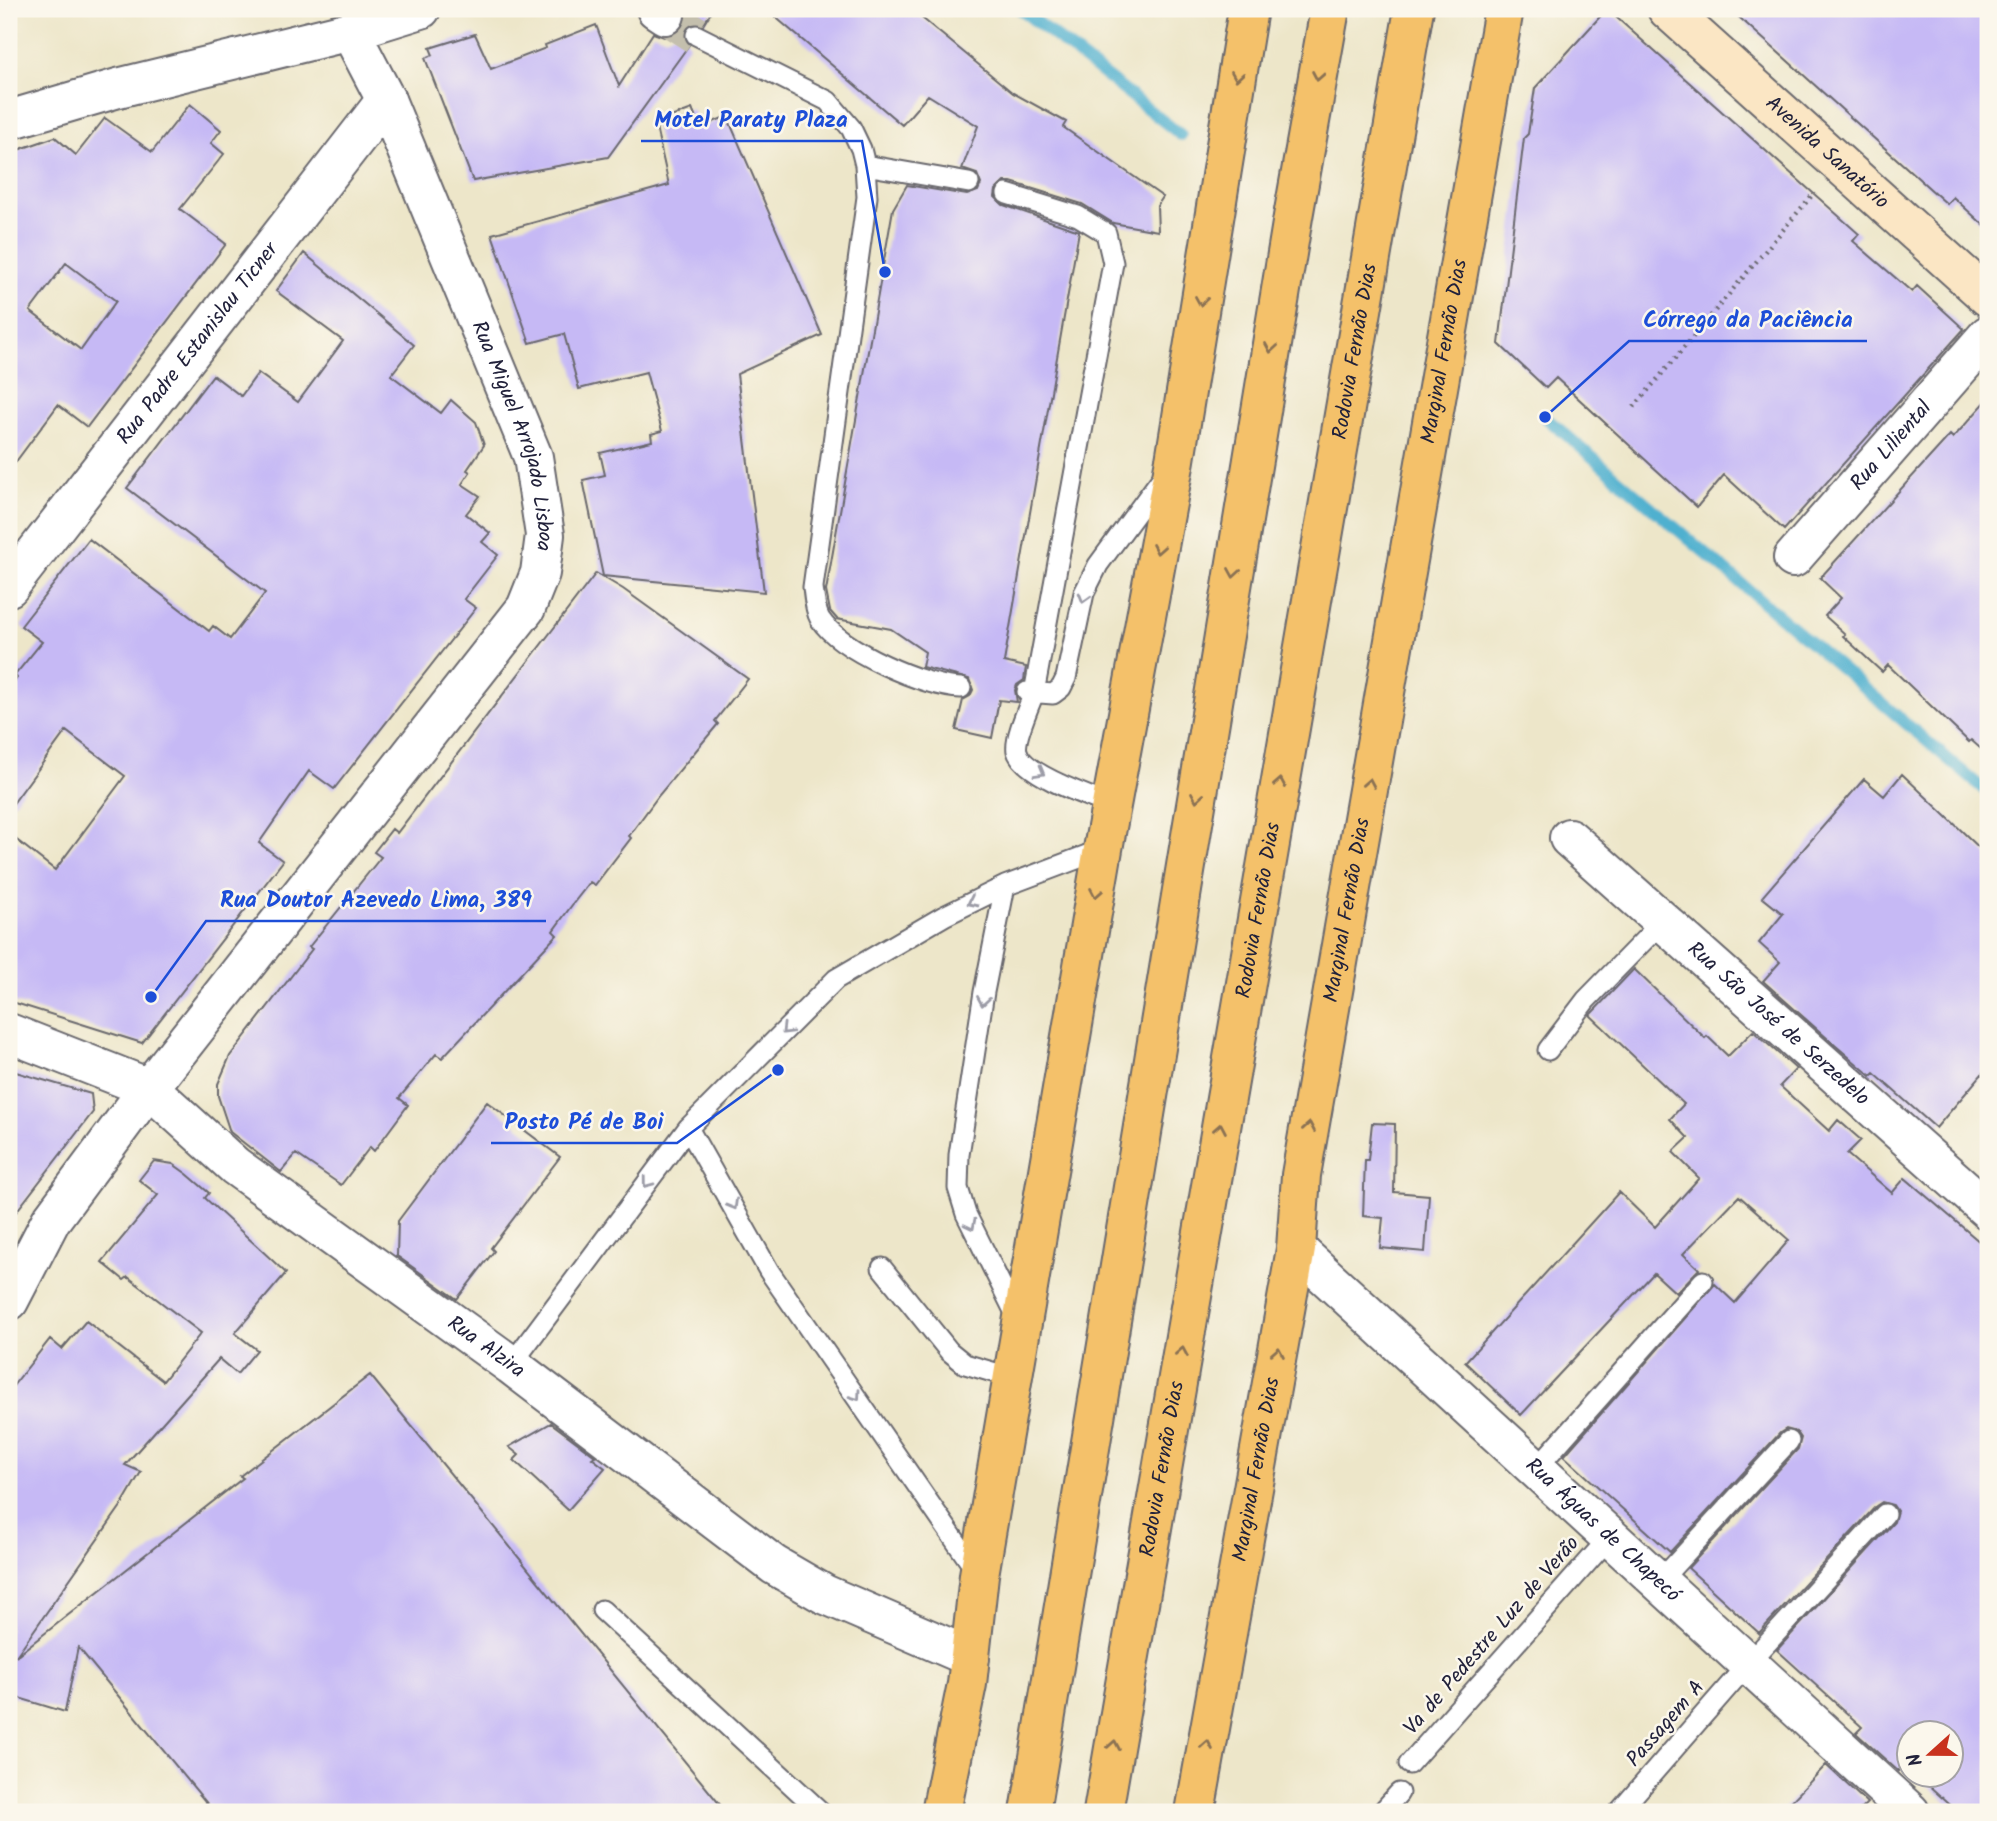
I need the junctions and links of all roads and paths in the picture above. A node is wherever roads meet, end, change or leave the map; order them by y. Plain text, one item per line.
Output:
1 (421, 9) edge
2 (1248, 9) edge
3 (1330, 9) edge
4 (1414, 9) edge
5 (1504, 9) edge
6 (1667, 9) edge
7 (673, 19) edge
8 (350, 31) junction
9 (386, 100) junction
10 (9, 120) edge
11 (1840, 163) junction
12 (865, 165) junction
13 (969, 183) dead end
14 (1007, 194) dead end
15 (1988, 297) edge
16 (1988, 335) edge
17 (1634, 407) dead end
18 (1175, 460) junction
19 (1793, 558) dead end
20 (9, 587) edge
21 (961, 688) dead end
22 (1030, 692) junction
23 (1111, 805) junction
24 (1569, 838) dead end
25 (1103, 849) junction
26 (1005, 886) junction
27 (1662, 922) junction
28 (9, 1033) edge
29 (1548, 1050) dead end
30 (149, 1088) junction
31 (688, 1128) junction
32 (1988, 1210) edge
33 (1296, 1249) junction
34 (882, 1268) dead end
35 (1703, 1281) dead end
36 (9, 1301) edge
37 (1022, 1326) junction
38 (511, 1365) junction
39 (1013, 1378) junction
40 (1789, 1441) dead end
41 (1535, 1470) junction
42 (1885, 1514) dead end
43 (1609, 1538) junction
44 (979, 1576) junction
45 (1658, 1583) junction
46 (601, 1610) dead end
47 (970, 1657) junction
48 (1747, 1665) junction
49 (1409, 1765) dead end
50 (1399, 1793) dead end
51 (821, 1812) edge
52 (941, 1812) edge
53 (1030, 1812) edge
54 (1103, 1812) edge
55 (1195, 1812) edge
56 (1382, 1812) edge
57 (1619, 1812) edge
58 (1910, 1812) edge

1 - 8 street
2 -> 18 highway
3 -> 53 highway
54 -> 4 highway, Rodovia Fernão Dias
33 -> 5 highway, Marginal Fernão Dias
6 - 11 street, Avenida Sanatório
7 - 12 lane
8 - 9 street, Rua Miguel Arrojado Lisboa
8 - 10 street
9 - 20 street, Rua Padre Estanislau Ticner
9 - 30 street, Rua Miguel Arrojado Lisboa
11 - 15 street, Avenida Sanatório
11 - 17 path
12 - 13 lane
12 - 21 lane
14 - 22 lane
16 - 19 street, Rua Liliental
18 -> 22 lane
18 -> 23 highway
22 -> 23 lane
23 - 25 highway
24 - 27 street, Rua São José de Serzedelo
25 - 26 lane
25 -> 37 highway
26 -> 31 lane
26 -> 37 lane
27 - 29 lane
27 - 32 street, Rua São José de Serzedelo
28 - 30 street, Rua Alzira
30 - 36 street, Rua Miguel Arrojado Lisboa
30 - 38 street, Rua Alzira
31 -> 38 lane
31 -> 44 lane
33 - 41 street, Rua Águas de Chapecó
55 -> 33 highway, Marginal Fernão Dias
34 - 39 lane
35 - 41 lane
37 - 39 highway
38 - 47 street, Rua Alzira
39 - 44 highway
40 - 45 lane
41 - 43 street, Rua Águas de Chapecó
42 - 48 lane, Passagem A
43 - 45 street, Rua Águas de Chapecó
43 - 49 lane, Va de Pedestre Luz de Verão
44 - 47 highway
45 - 48 street, Rua Águas de Chapecó
46 - 51 lane
47 - 52 highway
48 - 57 lane, Passagem A
48 - 58 street, Rua Águas de Chapecó
50 - 56 lane

